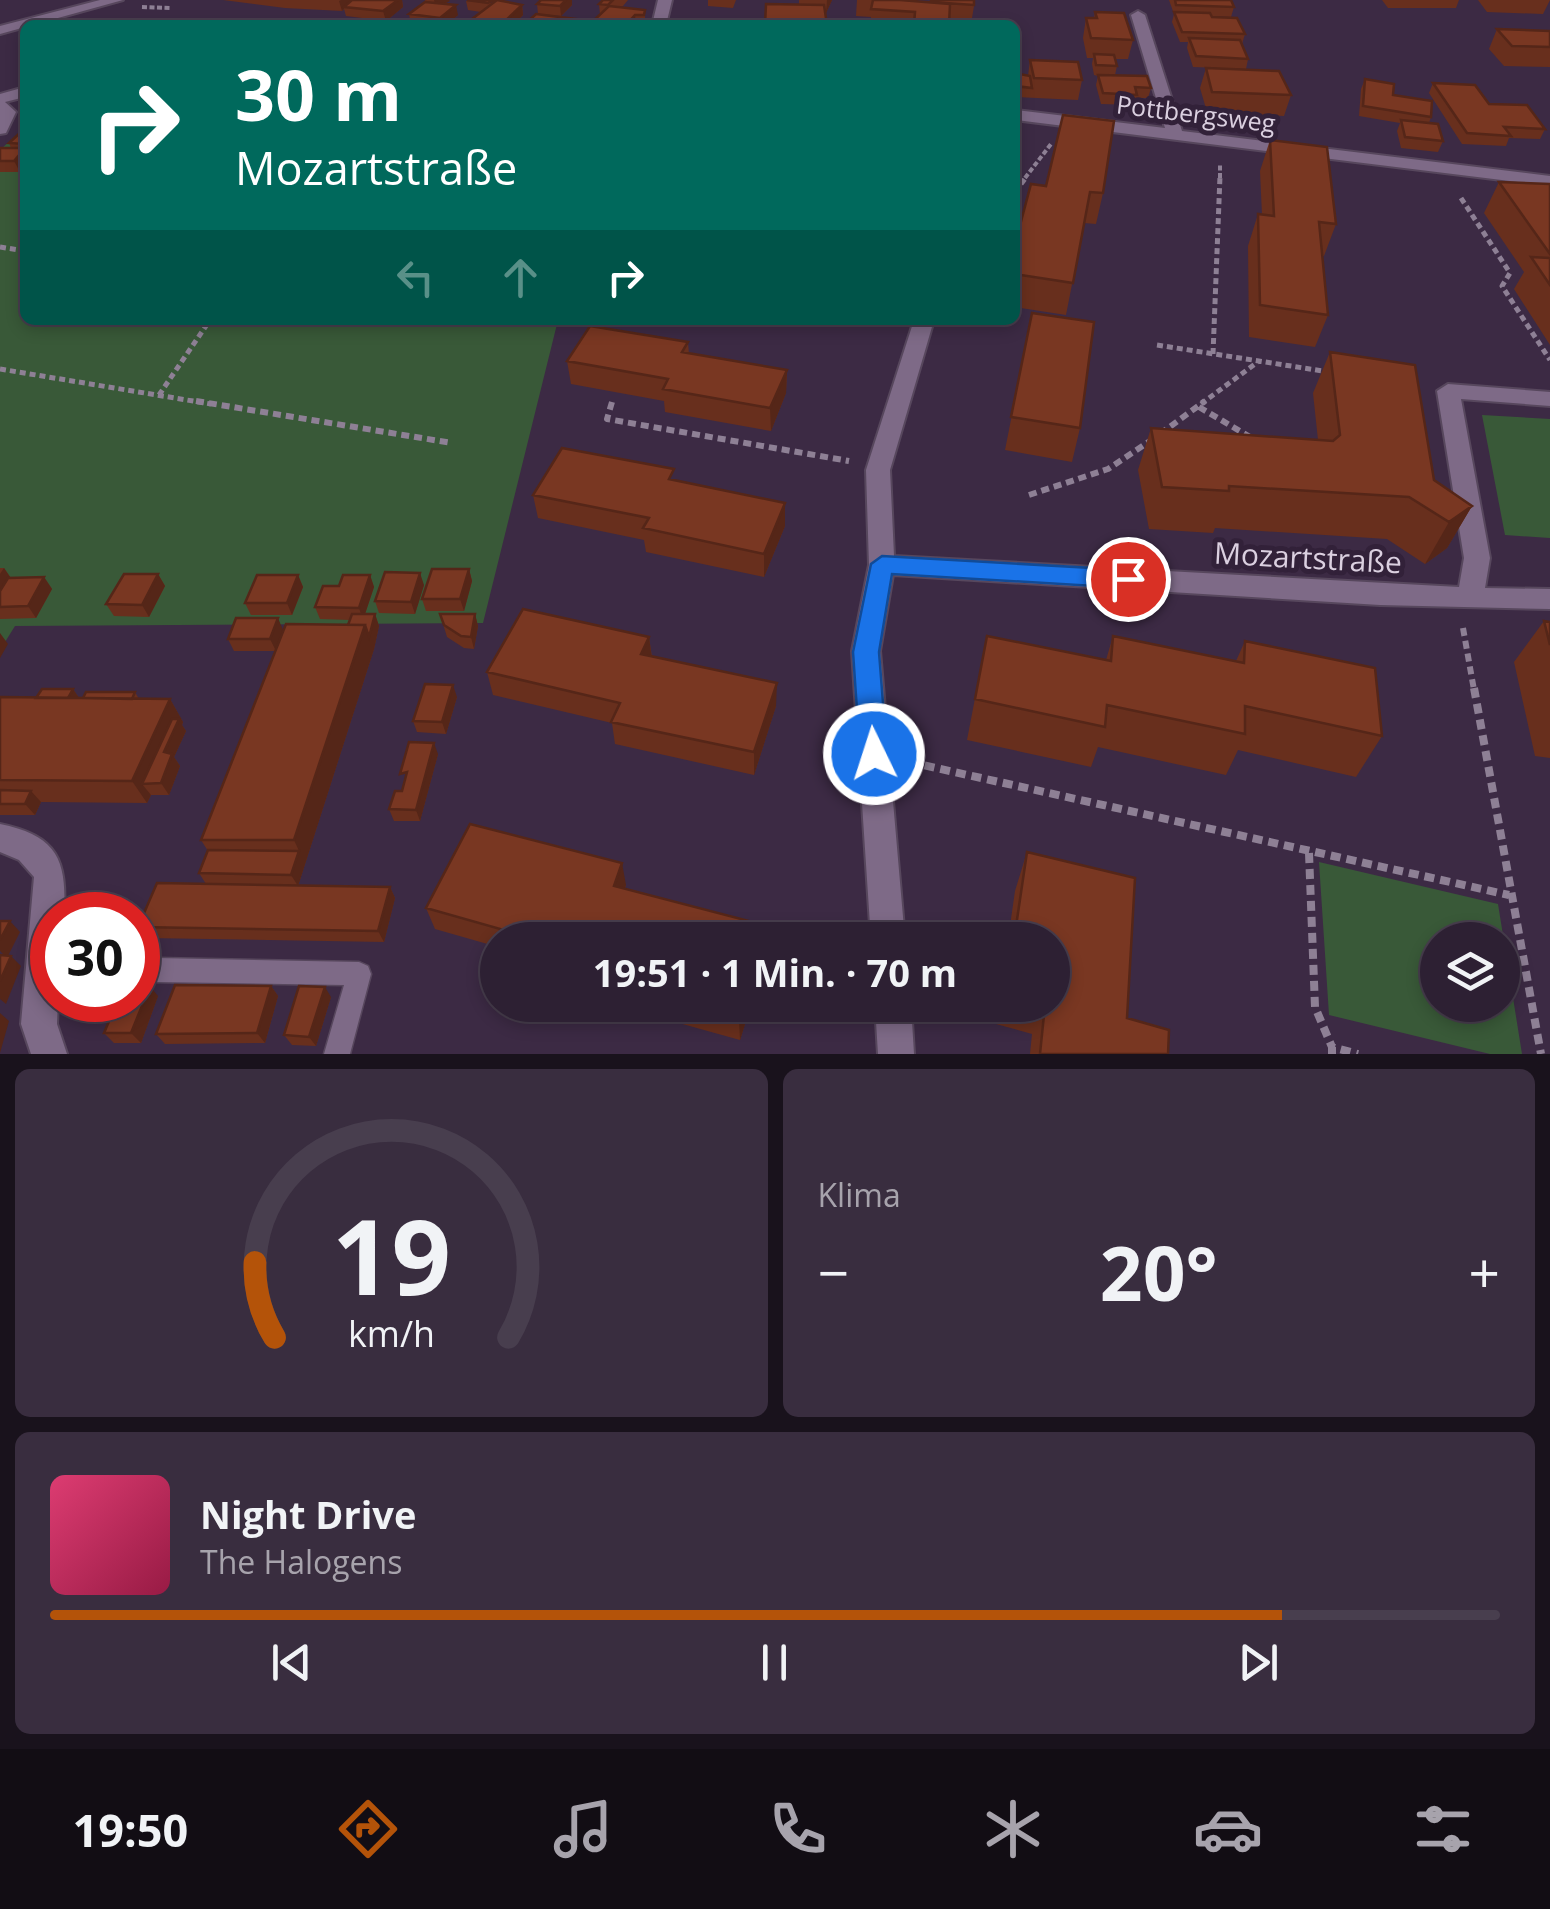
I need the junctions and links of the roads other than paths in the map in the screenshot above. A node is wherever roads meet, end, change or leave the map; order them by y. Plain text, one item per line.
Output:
1 (116, 0) edge
2 (1138, 15) dead end
3 (39, 20) edge
4 (0, 103) edge
5 (1020, 117) edge
6 (0, 129) edge
7 (1175, 135) junction
8 (1550, 180) edge
9 (922, 325) edge
10 (1550, 398) edge
11 (882, 564) junction
12 (1464, 597) junction
13 (1550, 599) edge
14 (0, 838) edge
15 (887, 922) edge
16 (160, 970) edge
17 (894, 1022) edge
18 (49, 1054) edge
19 (337, 1054) edge
20 (896, 1054) edge

1 - 3 street
2 - 7 street
4 - 6 street
5 - 7 street, Pottbergsweg
7 - 8 street, Pottbergsweg
9 - 11 street
10 - 12 street
11 - 12 street, Mozartstraße
11 - 15 street
12 - 13 street, Mozartstraße
14 - 18 street
16 - 19 lane
17 - 20 street

